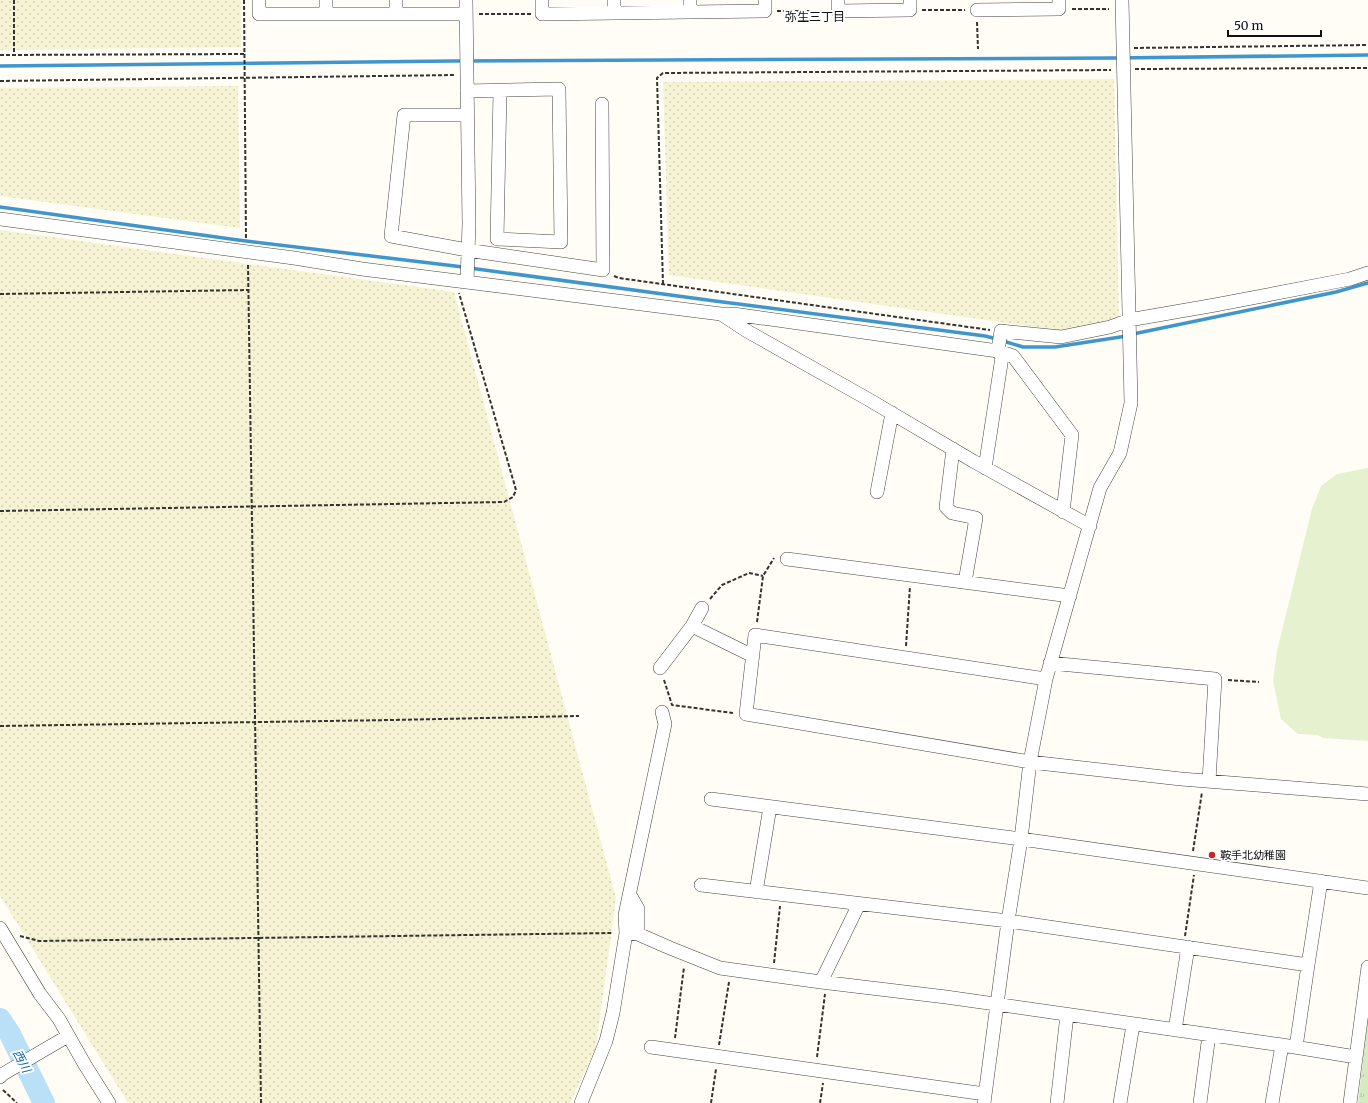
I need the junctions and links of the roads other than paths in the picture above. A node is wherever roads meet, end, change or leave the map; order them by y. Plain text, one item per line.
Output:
1 (259, 0) edge
2 (326, 0) edge
3 (396, 0) edge
4 (466, 0) edge
5 (542, 0) edge
6 (1122, 0) edge
7 (838, 5) edge
8 (910, 5) edge
9 (1059, 5) edge
10 (614, 6) edge
11 (690, 6) edge
12 (765, 6) edge
13 (983, 6) edge
14 (326, 14) junction
15 (396, 14) junction
16 (466, 14) junction
17 (500, 90) junction
18 (467, 91) junction
19 (602, 104) dead end
20 (467, 115) junction
21 (0, 219) edge
22 (467, 250) junction
23 (1368, 273) edge
24 (462, 281) junction
25 (720, 314) junction
26 (1130, 320) junction
27 (998, 351) junction
28 (892, 413) junction
29 (953, 449) junction
30 (985, 468) junction
31 (876, 492) dead end
32 (1063, 512) junction
33 (1090, 526) junction
34 (787, 559) road end
35 (965, 582) junction
36 (1070, 596) junction
37 (702, 608) road end
38 (692, 626) junction
39 (753, 656) junction
40 (1050, 663) junction
41 (660, 668) road end
42 (1046, 679) junction
43 (662, 712) dead end
44 (1030, 762) junction
45 (1206, 781) junction
46 (1368, 794) edge
47 (711, 799) dead end
48 (770, 807) junction
49 (1021, 839) junction
50 (1321, 881) junction
51 (701, 886) dead end
52 (1368, 888) edge
53 (756, 892) junction
54 (859, 904) junction
55 (1008, 921) junction
56 (0, 928) edge
57 (632, 933) junction
58 (1186, 947) junction
59 (1308, 965) junction
60 (1368, 967) edge
61 (824, 983) junction
62 (1366, 989) edge
63 (997, 1005) junction
64 (1067, 1015) junction
65 (1133, 1024) junction
66 (1175, 1030) junction
67 (1209, 1035) junction
68 (63, 1039) junction
69 (1282, 1045) junction
70 (651, 1047) dead end
71 (1296, 1047) junction
72 (1356, 1057) junction
73 (2, 1076) edge
74 (984, 1098) edge
75 (109, 1103) edge
76 (581, 1103) edge
77 (1056, 1103) edge
78 (1120, 1103) edge
79 (1200, 1103) edge
80 (1272, 1103) edge
81 (1350, 1103) edge

1 - 14 street
2 - 14 street
3 - 15 street
4 - 16 street
5 - 10 street
6 - 26 street
7 - 8 street
9 - 13 street
10 - 11 street
11 - 12 street
14 - 15 street
15 - 16 street
16 - 18 street
17 - 17 street
17 - 18 street
18 - 20 street
19 - 22 street
20 - 22 street
20 - 22 street
21 - 24 street
22 - 24 street
23 - 26 street
24 - 25 street
25 - 27 street
25 - 28 street
26 - 27 street
26 - 33 street
27 - 30 street
27 - 32 street
28 - 29 street
28 - 31 street
29 - 30 street
29 - 35 street
30 - 32 street
32 - 33 street
33 - 36 street
34 - 35 street
35 - 36 street
36 - 40 street
37 - 38 street
38 - 39 street
38 - 41 street
39 - 42 street
39 - 44 street
40 - 42 street
40 - 45 street
42 - 44 street
43 - 57 street
44 - 45 street
44 - 49 street
45 - 46 street
47 - 48 street
48 - 49 street
48 - 53 street
49 - 50 street
49 - 55 street
50 - 52 street
50 - 59 street
51 - 53 street
53 - 54 street
54 - 55 street
54 - 61 street
55 - 58 street
55 - 63 street
56 - 68 street
57 - 61 street
57 - 76 street
58 - 59 street
58 - 66 street
59 - 71 street
60 - 62 street
61 - 63 street
62 - 72 street
63 - 64 street
63 - 74 street
64 - 65 street
64 - 77 street
65 - 66 street
65 - 78 street
66 - 67 street
67 - 69 street
67 - 79 street
68 - 73 street
68 - 75 street
69 - 71 street
69 - 80 street
70 - 74 street
71 - 72 street
72 - 81 street

